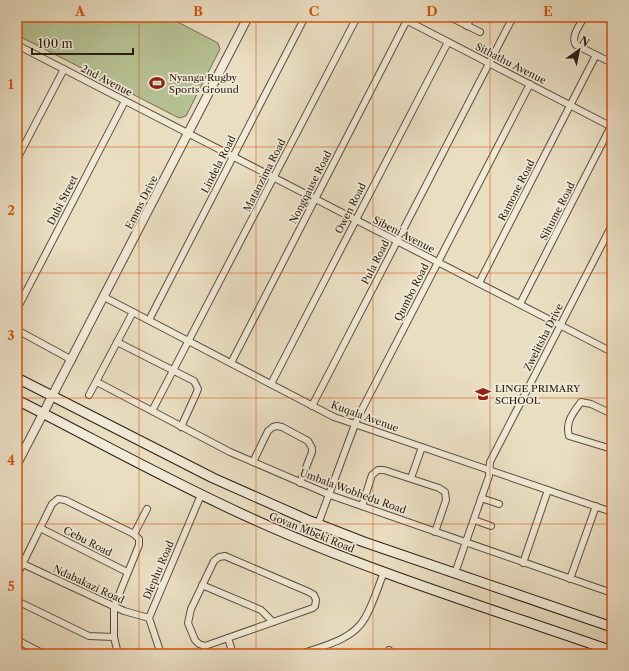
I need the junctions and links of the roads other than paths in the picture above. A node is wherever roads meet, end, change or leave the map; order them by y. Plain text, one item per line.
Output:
1 (248, 17) edge
2 (305, 17) edge
3 (357, 17) edge
4 (400, 17) edge
5 (450, 17) edge
6 (471, 17) edge
7 (512, 17) edge
8 (584, 17) edge
9 (407, 20) junction
10 (467, 26) junction
11 (480, 32) dead end
12 (448, 42) junction
13 (17, 45) edge
14 (596, 55) junction
15 (489, 63) junction
16 (612, 63) edge
17 (64, 69) junction
18 (530, 84) junction
19 (125, 101) junction
20 (570, 105) junction
21 (612, 126) edge
22 (188, 134) junction
23 (233, 157) junction
24 (17, 159) edge
25 (274, 178) junction
26 (315, 199) junction
27 (356, 220) junction
28 (612, 225) edge
29 (397, 241) junction
30 (438, 262) junction
31 (479, 283) junction
32 (104, 297) junction
33 (520, 304) junction
34 (17, 309) edge
35 (133, 312) junction
36 (148, 320) junction
37 (560, 325) junction
38 (17, 330) edge
39 (189, 341) junction
40 (117, 342) junction
41 (612, 352) edge
42 (72, 360) junction
43 (231, 363) junction
44 (174, 370) junction
45 (17, 378) edge
46 (96, 382) junction
47 (271, 384) junction
48 (89, 395) dead end
49 (52, 396) junction
50 (17, 400) edge
51 (312, 406) junction
52 (152, 411) junction
53 (43, 414) junction
54 (612, 414) edge
55 (355, 425) junction
56 (181, 427) junction
57 (422, 447) junction
58 (612, 449) edge
59 (253, 462) junction
60 (17, 464) edge
61 (489, 470) junction
62 (411, 478) junction
63 (300, 483) junction
64 (548, 490) junction
65 (201, 495) junction
66 (330, 495) junction
67 (481, 498) junction
68 (499, 504) dead end
69 (362, 506) junction
70 (596, 506) junction
71 (147, 509) dead end
72 (612, 512) edge
73 (474, 520) junction
74 (318, 524) junction
75 (491, 526) dead end
76 (40, 528) junction
77 (435, 532) junction
78 (134, 534) junction
79 (466, 543) junction
80 (523, 563) junction
81 (23, 564) junction
82 (127, 572) junction
83 (384, 572) junction
84 (455, 573) junction
85 (17, 575) edge
86 (570, 579) junction
87 (202, 585) junction
88 (612, 594) edge
89 (17, 601) edge
90 (114, 607) junction
91 (149, 618) junction
92 (273, 622) junction
93 (612, 627) edge
94 (114, 637) junction
95 (228, 638) junction
96 (17, 640) edge
97 (612, 650) edge
98 (43, 654) edge
99 (118, 654) edge
100 (161, 654) edge
101 (233, 654) edge
102 (301, 654) edge

1 - 22 street, Emms Drive
2 - 23 street, Lindela Road
3 - 25 street, Matanzima Road
4 - 9 street, Sithathu Avenue
5 - 10 street
6 - 10 street
7 - 15 street, Pula Road
8 - 14 street
9 - 12 street, Sithathu Avenue
9 - 26 street, Nongqause Road
10 - 11 street
12 - 15 street, Sithathu Avenue
12 - 27 street, Owen Road
13 - 17 street, 2nd Avenue
14 - 16 street
14 - 20 street, Ramone Road
15 - 18 street, Sithathu Avenue
15 - 29 street, Pula Road
17 - 19 street, 2nd Avenue
17 - 24 street
18 - 20 street, Sithathu Avenue
18 - 30 street, Qumbo Road
19 - 22 street, 2nd Avenue
19 - 34 street, Dubi Street
20 - 21 street, Sithathu Avenue
20 - 31 street, Ramone Road
21 - 33 street, Sihume Road
22 - 23 street, Sibeni Avenue
22 - 32 street, Emms Drive
23 - 25 street, Sibeni Avenue
23 - 36 street, Lindela Road
25 - 26 street, Sibeni Avenue
25 - 39 street, Matanzima Road
26 - 27 street, Sibeni Avenue
26 - 43 street, Nongqause Road
27 - 29 street, Sibeni Avenue
27 - 47 street, Owen Road
28 - 37 street, Zwelitsha Drive
29 - 30 street, Sibeni Avenue
29 - 51 street, Pula Road
30 - 31 street, Sibeni Avenue
30 - 55 street, Qumbo Road
31 - 33 street, Sibeni Avenue
32 - 35 street, Kuqala Avenue
32 - 42 street, Emms Drive
33 - 37 street, Sibeni Avenue
35 - 36 street, Kuqala Avenue
35 - 40 street
36 - 39 street, Kuqala Avenue
37 - 41 street, Sibeni Avenue
37 - 61 street, Zwelitsha Drive
38 - 42 street
39 - 43 street, Kuqala Avenue
39 - 44 street, Matanzima Road
40 - 44 street
40 - 46 street
42 - 49 street, Emms Drive
43 - 47 street, Kuqala Avenue
44 - 52 street, Matanzima Road
44 - 56 street
45 - 49 main road, Govan Mbeki Road
46 - 48 street
46 - 52 street, Umbala Wobhedu Road
47 - 51 street, Kuqala Avenue
49 - 53 street, Emms Drive
49 - 74 main road, Govan Mbeki Road
50 - 53 main road, Govan Mbeki Road
51 - 55 street, Kuqala Avenue
52 - 56 street, Umbala Wobhedu Road
53 - 60 street, Emms Drive
53 - 65 main road, Govan Mbeki Road
54 - 58 street
55 - 57 street, Kuqala Avenue
55 - 66 street, Qumbo Road
56 - 59 street, Umbala Wobhedu Road
57 - 61 street, Kuqala Avenue
57 - 62 street
59 - 63 street, Umbala Wobhedu Road
59 - 63 street
61 - 64 street, Kuqala Avenue
61 - 67 street, Zwelitsha Drive
62 - 69 street
62 - 77 street
63 - 66 street, Umbala Wobhedu Road
64 - 70 street, Kuqala Avenue
64 - 80 street
65 - 83 main road, Govan Mbeki Road
65 - 91 street, Dlephu Road
66 - 69 street, Umbala Wobhedu Road
66 - 74 street, Qumbo Road
67 - 68 street
67 - 73 street, Zwelitsha Drive
69 - 77 street, Umbala Wobhedu Road
70 - 72 street, Kuqala Avenue
70 - 86 street
71 - 78 street
73 - 75 street
73 - 79 street, Zwelitsha Drive
74 - 84 main road, Govan Mbeki Road
76 - 78 street
76 - 81 street
76 - 82 street, Cebu Road
77 - 79 street, Umbala Wobhedu Road
78 - 82 street
79 - 80 street, Umbala Wobhedu Road
79 - 84 street, Zwelitsha Drive
80 - 86 street, Umbala Wobhedu Road
81 - 85 street
81 - 90 street, Ndabakazi Road
82 - 90 street
83 - 97 main road, Govan Mbeki Road
83 - 102 street
84 - 93 main road, Govan Mbeki Road
86 - 88 street, Umbala Wobhedu Road
87 - 92 street
87 - 92 street
87 - 95 street
89 - 94 street
90 - 91 street, Ndabakazi Road
90 - 94 street
91 - 100 street
92 - 95 street
94 - 99 street
95 - 101 street
96 - 98 street

